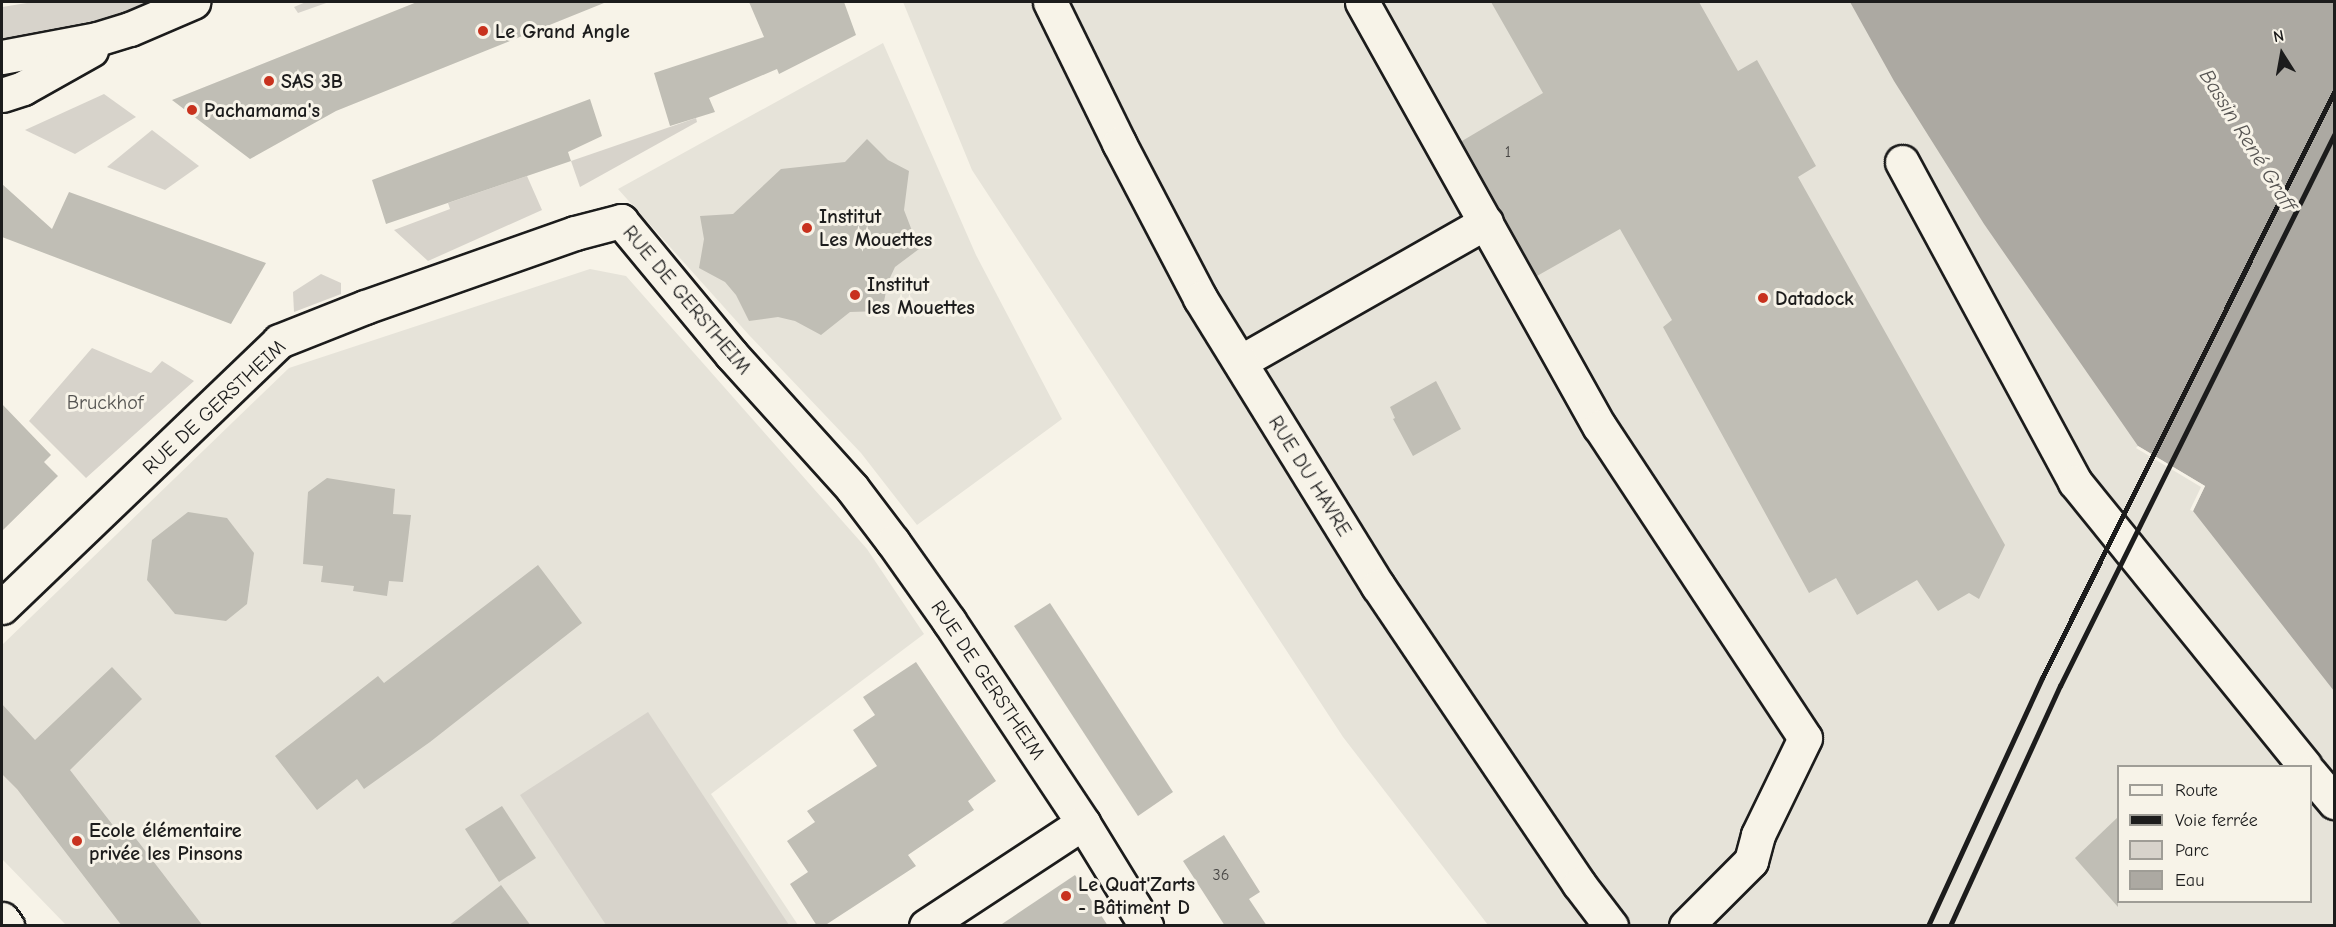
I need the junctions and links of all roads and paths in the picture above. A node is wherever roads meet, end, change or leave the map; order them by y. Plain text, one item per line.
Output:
1 (193, 2) edge
2 (1050, 2) edge
3 (1362, 2) edge
4 (130, 29) junction
5 (2, 57) edge
6 (2, 95) edge
7 (1902, 162) dead end
8 (1486, 222) junction
9 (1240, 362) junction
10 (2, 607) edge
11 (2304, 765) edge
12 (2312, 775) edge
13 (2334, 802) edge
14 (1083, 823) junction
15 (2, 919) edge
16 (7, 926) edge
17 (926, 926) edge
18 (1146, 926) edge
19 (1611, 926) edge
20 (1686, 926) edge

1 - 4 street
2 - 9 street, RUE DU HAVRE
3 - 8 street
4 - 5 street
4 - 6 street
7 - 11 street
8 - 9 street
8 - 20 street
9 - 19 street, RUE DU HAVRE
10 - 14 street, RUE DE GERSTHEIM
12 - 13 street
14 - 17 street
14 - 18 street, RUE DE GERSTHEIM
15 - 16 street

